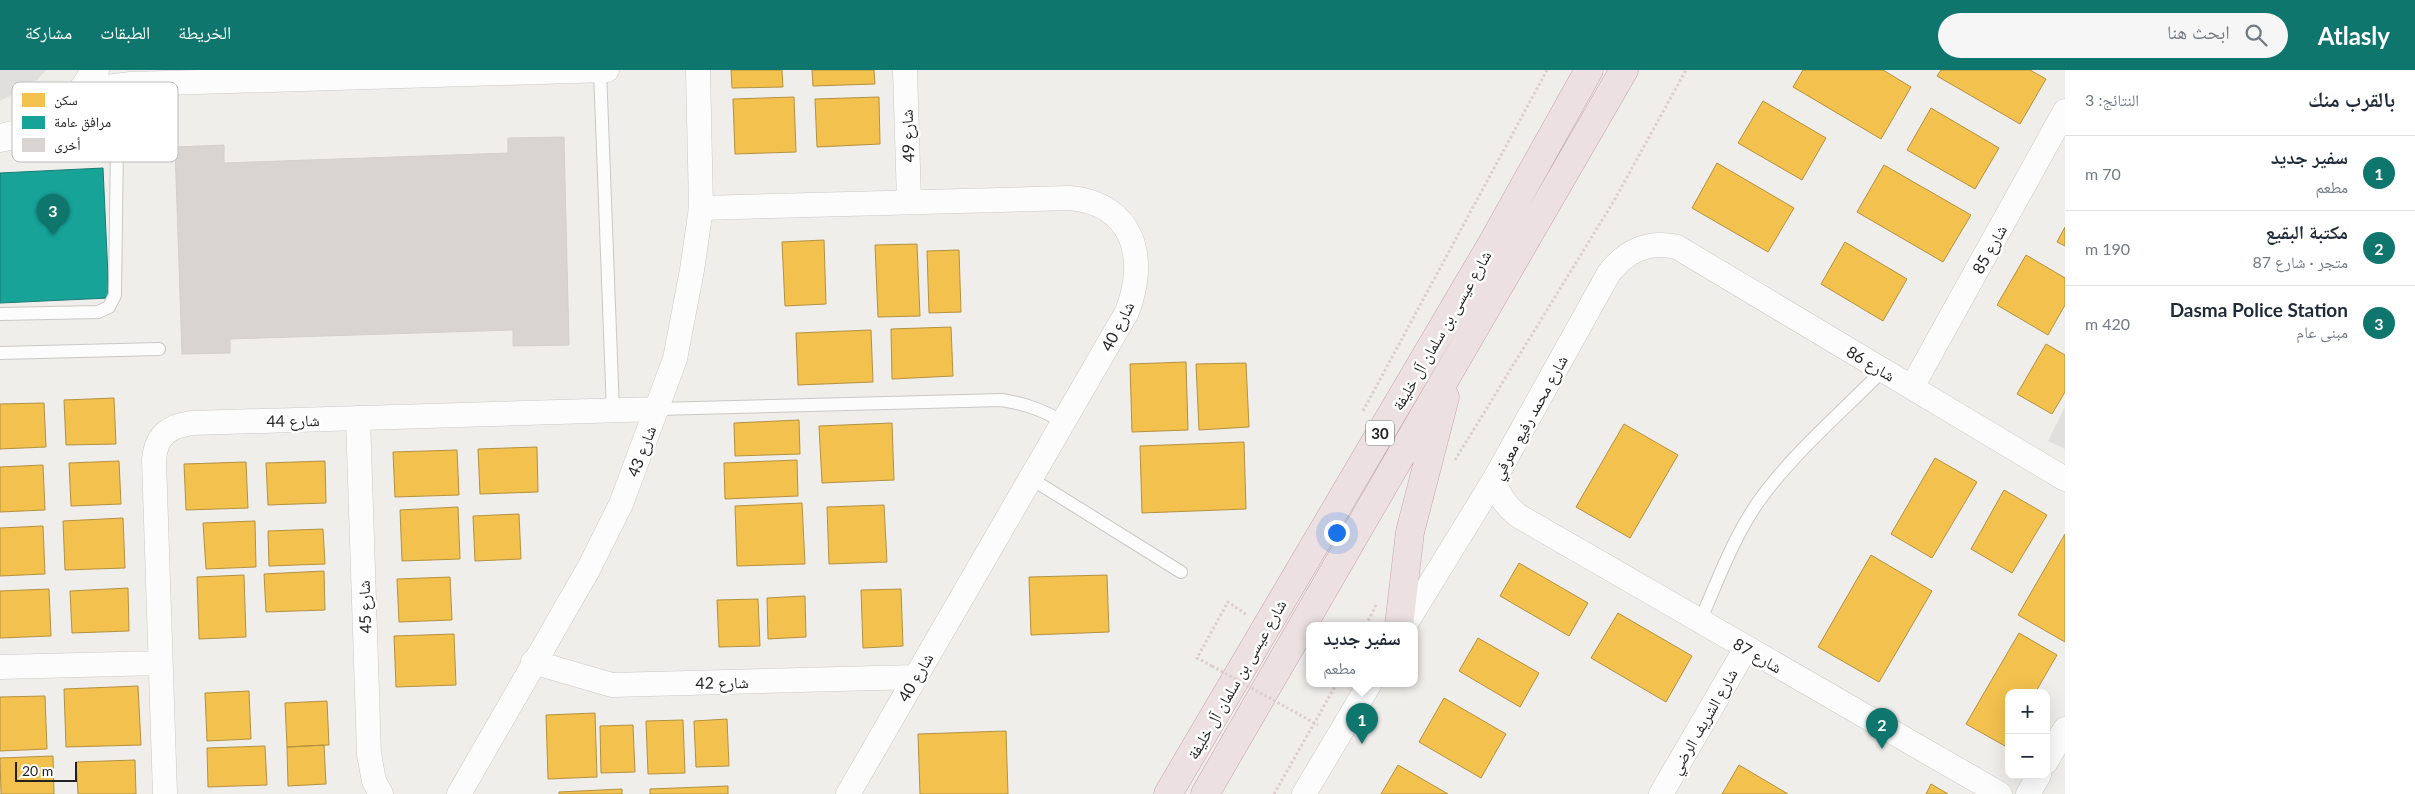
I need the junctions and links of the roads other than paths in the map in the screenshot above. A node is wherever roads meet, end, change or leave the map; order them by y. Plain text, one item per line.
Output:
1 (133, 70) edge
2 (600, 70) edge
3 (607, 70) edge
4 (698, 70) edge
5 (905, 70) edge
6 (1589, 70) edge
7 (1624, 70) edge
8 (479, 72) edge
9 (257, 76) edge
10 (156, 82) edge
11 (178, 83) edge
12 (2065, 111) edge
13 (117, 162) edge
14 (909, 201) junction
15 (701, 208) junction
16 (1676, 247) joint
17 (0, 314) edge
18 (158, 349) dead end
19 (0, 353) edge
20 (1454, 365) junction
21 (1883, 370) junction
22 (1912, 387) junction
23 (657, 409) junction
24 (613, 411) junction
25 (358, 418) junction
26 (1063, 422) junction
27 (1030, 478) junction
28 (2065, 479) edge
29 (1494, 480) junction
30 (1517, 515) junction
31 (1472, 518) junction
32 (1181, 572) dead end
33 (1700, 621) junction
34 (1399, 622) edge
35 (1407, 622) edge
36 (1746, 648) junction
37 (533, 662) junction
38 (160, 663) junction
39 (0, 668) edge
40 (914, 678) junction
41 (1368, 687) edge
42 (2065, 729) edge
43 (2050, 755) edge
44 (2037, 779) edge
45 (164, 794) edge
46 (381, 794) edge
47 (459, 794) edge
48 (848, 794) edge
49 (1168, 794) edge
50 (1205, 794) edge
51 (1304, 794) edge
52 (1661, 794) edge
53 (2000, 794) edge
54 (2028, 794) edge

1 - 10 street
2 - 3 street
2 - 8 street
2 - 24 lane
4 - 15 street, شارع 43
5 - 14 street, شارع 49
6 - 49 highway, شارع عيسى بن سلمان آل خليفة / 30
7 - 20 highway, شارع عيسى بن سلمان آل خليفة / 30
8 - 9 street
9 - 11 street
12 - 22 street, شارع 85
13 - 17 lane
14 - 15 street, شارع 40
14 - 26 street, شارع 40
15 - 23 street, شارع 43
16 - 21 street, شارع 86
16 - 29 street, شارع محمد رفيع معرفي
18 - 19 lane
20 - 34 highway
20 - 50 highway, شارع عيسى بن سلمان آل خليفة / 30
21 - 22 street, شارع 86
21 - 33 lane
22 - 28 street, شارع 86
23 - 24 street, شارع 44
23 - 26 lane
23 - 37 street, شارع 43
24 - 25 street, شارع 44
25 - 38 street, شارع 44
25 - 46 street, شارع 45
26 - 27 street, شارع 40
27 - 32 lane
27 - 40 street, شارع 40
29 - 30 street, شارع 87
29 - 31 street, شارع محمد رفيع معرفي
30 - 31 street, شارع 87
30 - 33 street, شارع 87
31 - 35 street, شارع محمد رفيع معرفي
33 - 36 street, شارع 87
36 - 52 street, شارع الشريف الرضي
36 - 53 street, شارع 87
37 - 40 street, شارع 42
37 - 47 street, شارع 43
38 - 39 street
38 - 45 street, شارع 44
40 - 48 street, شارع 40
41 - 51 street
42 - 43 street
44 - 54 street

